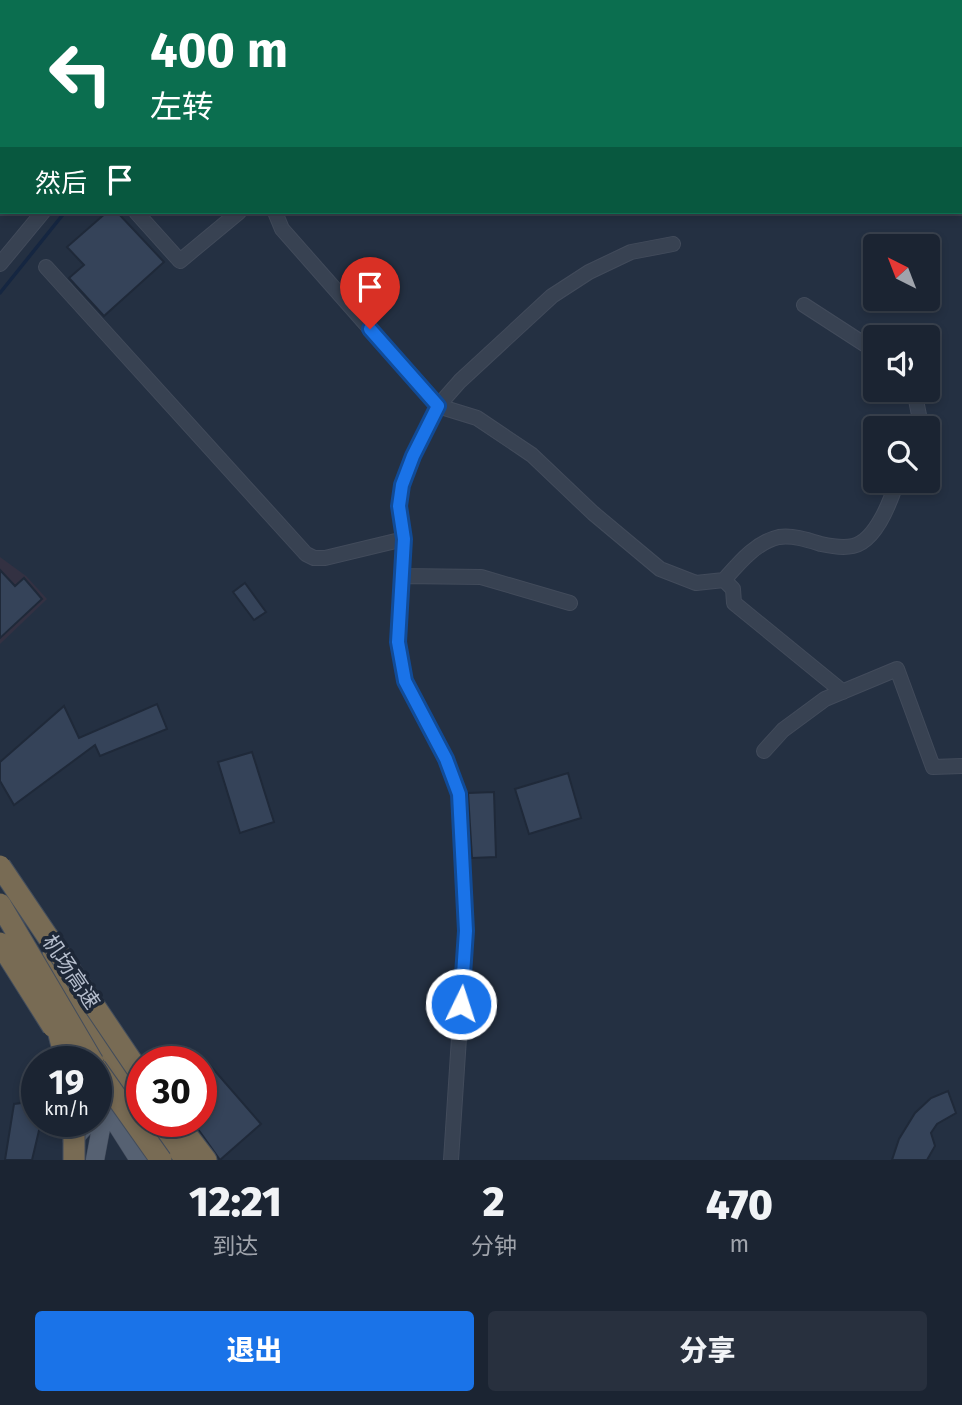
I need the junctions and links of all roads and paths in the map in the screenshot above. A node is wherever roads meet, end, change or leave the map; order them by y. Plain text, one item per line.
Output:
1 (42, 214) edge
2 (138, 214) edge
3 (237, 214) edge
4 (276, 214) edge
5 (673, 244) dead end
6 (0, 264) edge
7 (46, 267) dead end
8 (804, 305) dead end
9 (863, 343) edge
10 (438, 406) junction
11 (893, 493) edge
12 (404, 539) junction
13 (403, 576) junction
14 (724, 580) junction
15 (570, 603) dead end
16 (843, 692) junction
17 (764, 751) dead end
18 (962, 766) edge
19 (0, 866) edge
20 (0, 904) edge
21 (0, 935) edge
22 (0, 943) edge
23 (82, 1009) junction
24 (54, 1024) junction
25 (104, 1042) junction
26 (62, 1046) edge
27 (63, 1046) edge
28 (66, 1046) edge
29 (67, 1046) edge
30 (84, 1046) edge
31 (104, 1046) edge
32 (126, 1053) edge
33 (126, 1074) edge
34 (112, 1086) edge
35 (112, 1119) edge
36 (112, 1122) edge
37 (74, 1137) edge
38 (96, 1137) edge
39 (166, 1137) edge
40 (184, 1137) edge
41 (187, 1137) edge
42 (175, 1156) edge
43 (68, 1160) edge
44 (95, 1160) edge
45 (139, 1160) edge
46 (146, 1160) edge
47 (198, 1160) edge
48 (206, 1160) edge
49 (451, 1160) edge

1 - 6 street
2 - 3 street
4 - 10 street
5 - 10 street
7 - 12 street
8 - 9 street
10 - 12 street
10 - 14 street
11 - 14 street
12 - 13 street
13 - 15 street
13 - 49 street
14 - 16 street
16 - 17 street
16 - 18 street
19 - 23 highway
19 - 32 highway, 机场高速, bridge
20 - 27 highway, 机场高速, bridge
20 - 30 highway, bridge
21 - 24 main road
22 - 28 highway, bridge
23 - 24 highway
23 - 25 highway
24 - 26 main road
24 - 29 main road
25 - 31 main road
25 - 33 highway
34 - 42 highway, bridge
35 - 46 highway
36 - 45 main road
37 - 43 main road
38 - 44 main road
39 - 42 highway
40 - 47 highway
41 - 48 highway
42 - 46 highway

